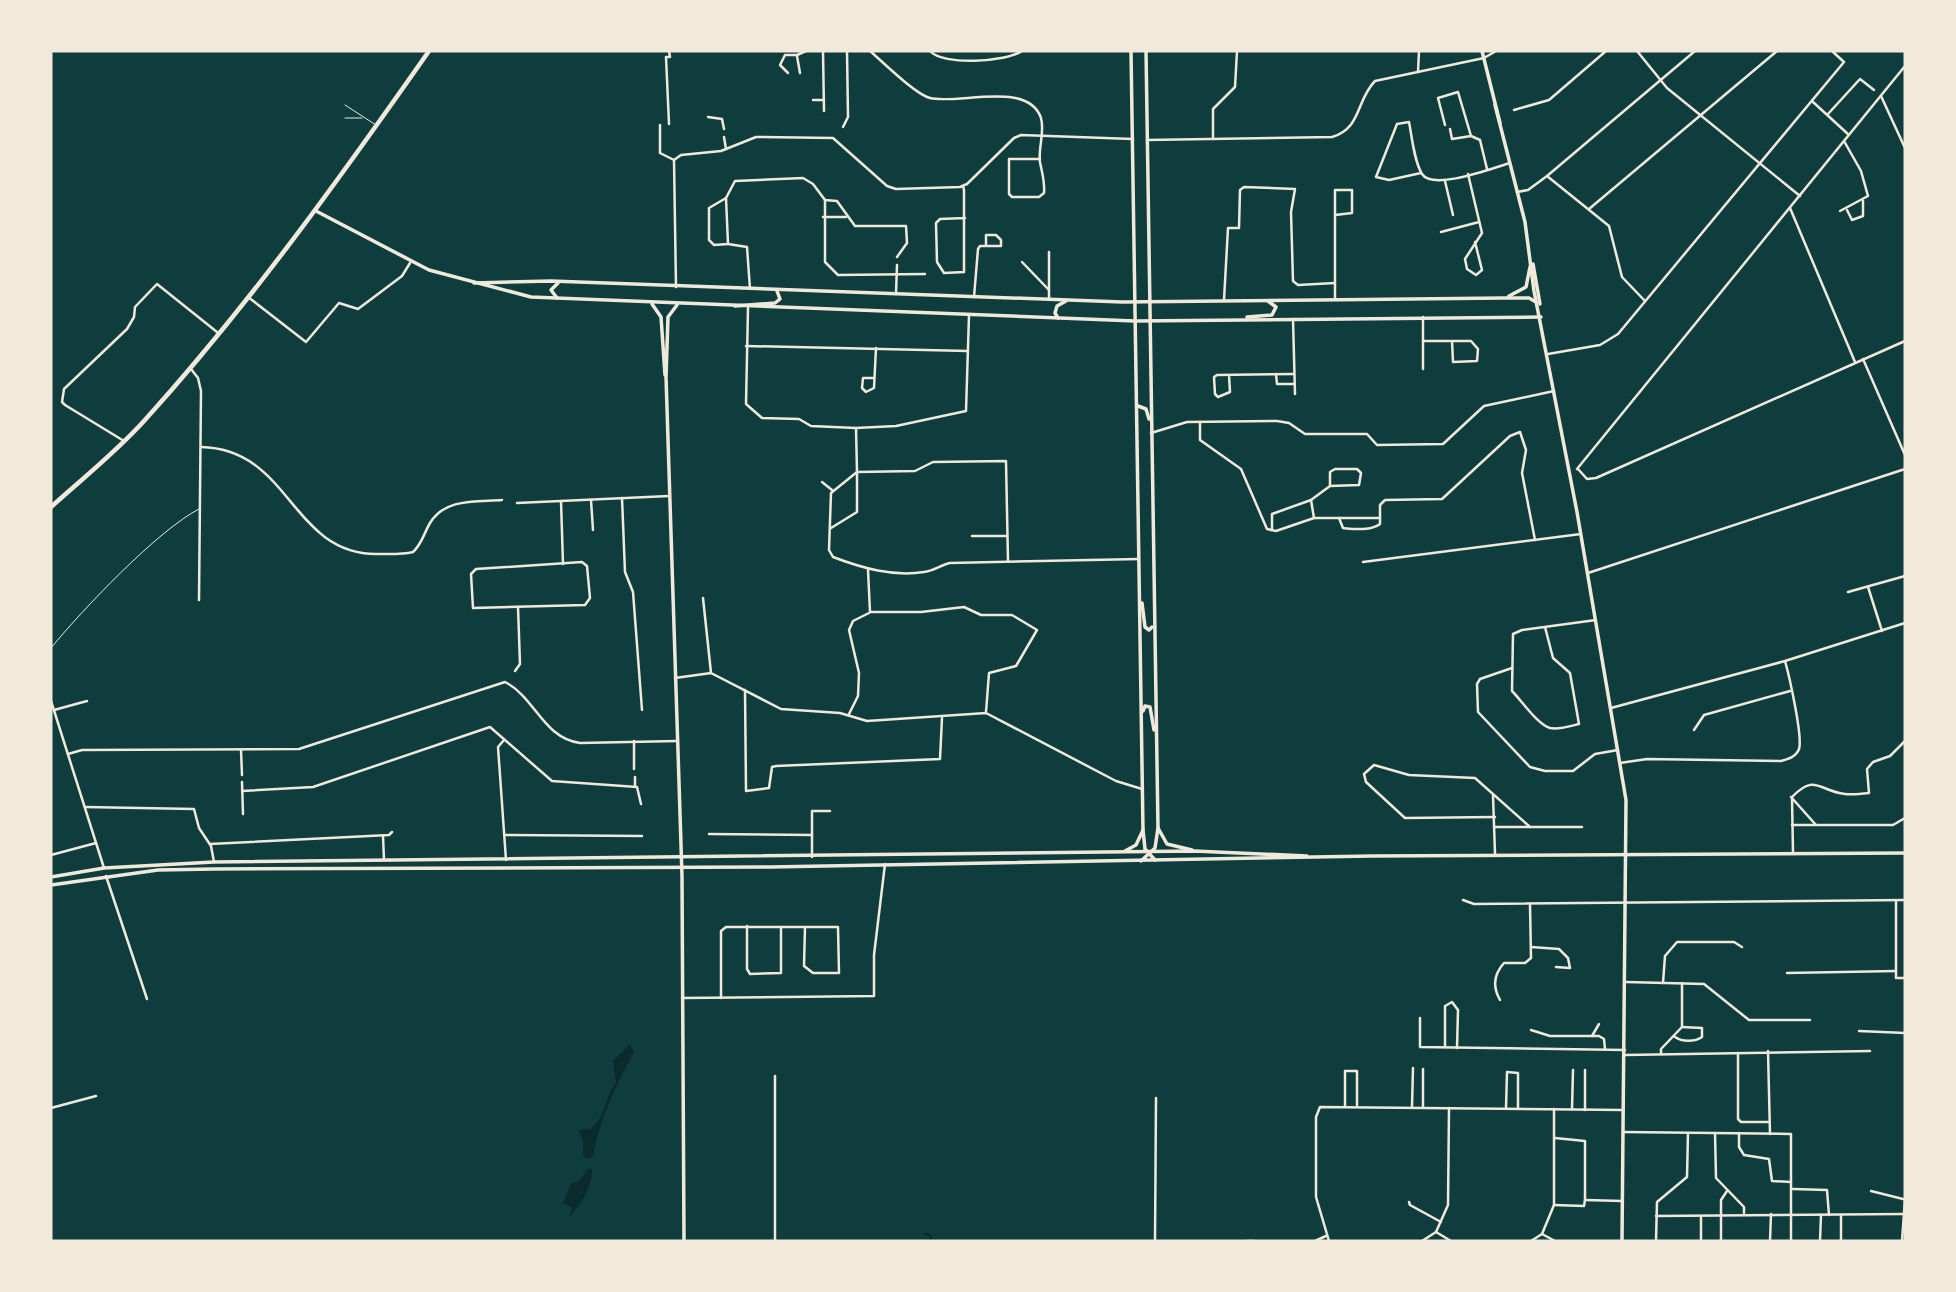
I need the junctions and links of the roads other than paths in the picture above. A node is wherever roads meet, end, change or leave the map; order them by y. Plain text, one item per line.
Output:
1 (429, 51) edge
2 (669, 51) edge
3 (806, 51) edge
4 (823, 51) edge
5 (847, 51) edge
6 (870, 51) edge
7 (930, 51) edge
8 (1022, 51) edge
9 (1131, 51) edge
10 (1146, 51) edge
11 (1237, 51) edge
12 (1427, 51) edge
13 (1482, 51) edge
14 (1496, 51) edge
15 (1606, 51) edge
16 (1637, 51) edge
17 (1695, 51) edge
18 (1777, 51) edge
19 (1832, 51) edge
20 (1419, 52) edge
21 (797, 55) junction
22 (1484, 58) junction
23 (1905, 66) edge
24 (1418, 72) junction
25 (788, 73) dead end
26 (800, 73) dead end
27 (1661, 79) junction
28 (1874, 90) dead end
29 (1881, 96) junction
30 (813, 100) dead end
31 (824, 100) junction
32 (1812, 101) junction
33 (345, 105) dead end
34 (1514, 110) dead end
35 (824, 111) dead end
36 (1828, 114) junction
37 (1699, 115) junction
38 (708, 117) dead end
39 (345, 118) dead end
40 (365, 118) junction
41 (669, 124) dead end
42 (660, 125) dead end
43 (1445, 125) dead end
44 (377, 126) junction
45 (843, 127) dead end
46 (724, 129) dead end
47 (1450, 129) dead end
48 (838, 132) dead end
49 (1849, 135) junction
50 (1041, 136) junction
51 (1471, 136) junction
52 (724, 137) dead end
53 (833, 138) junction
54 (1133, 139) junction
55 (1213, 139) junction
56 (1147, 140) junction
57 (1844, 141) junction
58 (681, 148) dead end
59 (1905, 148) edge
60 (726, 149) junction
61 (681, 155) junction
62 (1040, 159) junction
63 (674, 160) junction
64 (1510, 163) junction
65 (1759, 163) junction
66 (1487, 169) junction
67 (1421, 173) junction
68 (1468, 174) junction
69 (1547, 176) junction
70 (1444, 181) junction
71 (964, 186) junction
72 (1517, 192) junction
73 (1800, 195) junction
74 (726, 198) junction
75 (825, 200) junction
76 (1863, 201) junction
77 (1790, 208) junction
78 (1589, 209) junction
79 (1846, 209) junction
80 (316, 211) junction
81 (1840, 211) dead end
82 (1335, 215) junction
83 (1453, 215) dead end
84 (823, 217) junction
85 (846, 217) junction
86 (964, 218) junction
87 (1479, 222) junction
88 (1441, 232) dead end
89 (1475, 242) junction
90 (728, 244) junction
91 (986, 246) junction
92 (1049, 252) dead end
93 (897, 257) dead end
94 (1022, 262) dead end
95 (1532, 262) junction
96 (410, 263) junction
97 (897, 265) dead end
98 (925, 274) dead end
99 (897, 275) junction
100 (564, 282) junction
101 (469, 283) junction
102 (1335, 283) junction
103 (676, 286) junction
104 (750, 289) junction
105 (776, 290) junction
106 (1049, 290) junction
107 (896, 295) junction
108 (247, 296) junction
109 (974, 297) junction
110 (1503, 298) junction
111 (558, 299) junction
112 (1049, 299) junction
113 (1335, 299) junction
114 (1068, 300) junction
115 (1224, 300) junction
116 (1265, 300) junction
117 (1645, 301) junction
118 (1135, 302) junction
119 (1150, 302) junction
120 (652, 304) junction
121 (677, 305) junction
122 (1539, 306) junction
123 (733, 307) junction
124 (748, 308) junction
125 (970, 315) junction
126 (1423, 317) junction
127 (1541, 317) junction
128 (1061, 318) junction
129 (1293, 318) junction
130 (1221, 319) junction
131 (1135, 321) junction
132 (1149, 321) junction
133 (217, 332) junction
134 (1423, 341) junction
135 (1452, 341) junction
136 (1905, 341) edge
137 (746, 346) junction
138 (876, 348) junction
139 (968, 351) junction
140 (1548, 354) junction
141 (1863, 358) junction
142 (1855, 362) junction
143 (188, 368) junction
144 (1423, 369) dead end
145 (1294, 373) junction
146 (1276, 374) junction
147 (1229, 375) junction
148 (666, 377) junction
149 (874, 378) junction
150 (1294, 384) junction
151 (1554, 391) junction
152 (1295, 394) dead end
153 (1137, 406) junction
154 (1200, 422) junction
155 (1151, 424) junction
156 (856, 428) junction
157 (1151, 433) junction
158 (124, 442) junction
159 (201, 447) junction
160 (1905, 455) edge
161 (1577, 468) junction
162 (1905, 469) edge
163 (1569, 470) junction
164 (857, 472) junction
165 (822, 482) dead end
166 (1330, 486) junction
167 (832, 490) junction
168 (669, 496) junction
169 (622, 498) junction
170 (502, 500) dead end
171 (591, 500) junction
172 (1311, 500) junction
173 (561, 501) junction
174 (517, 503) dead end
175 (51, 508) edge
176 (200, 508) junction
177 (1380, 517) junction
178 (1314, 518) junction
179 (1339, 518) junction
180 (831, 528) junction
181 (593, 530) dead end
182 (1272, 530) junction
183 (1581, 534) junction
184 (972, 536) dead end
185 (1007, 536) junction
186 (1535, 540) junction
187 (1139, 559) junction
188 (1008, 562) junction
189 (1363, 562) dead end
190 (563, 564) junction
191 (869, 570) junction
192 (1588, 573) junction
193 (1905, 576) edge
194 (1867, 586) junction
195 (1848, 592) dead end
196 (703, 598) dead end
197 (199, 600) dead end
198 (1141, 601) junction
199 (517, 607) junction
200 (870, 612) junction
201 (1154, 617) junction
202 (1595, 620) junction
203 (1905, 623) edge
204 (1545, 627) junction
205 (1882, 631) junction
206 (51, 648) edge
207 (1785, 661) junction
208 (1511, 668) junction
209 (515, 671) dead end
210 (711, 673) junction
211 (510, 677) dead end
212 (675, 678) junction
213 (505, 682) junction
214 (745, 690) junction
215 (1790, 691) junction
216 (51, 701) edge
217 (87, 701) dead end
218 (1611, 708) junction
219 (54, 710) junction
220 (642, 710) dead end
221 (986, 713) junction
222 (849, 714) junction
223 (1142, 716) junction
224 (942, 718) junction
225 (1694, 730) dead end
226 (504, 739) junction
227 (634, 741) junction
228 (677, 741) junction
229 (1905, 741) edge
230 (1156, 745) junction
231 (241, 750) junction
232 (1618, 750) junction
233 (68, 754) junction
234 (1620, 763) junction
235 (236, 765) dead end
236 (241, 765) junction
237 (634, 769) dead end
238 (242, 775) dead end
239 (635, 777) dead end
240 (242, 782) dead end
241 (635, 786) junction
242 (1142, 789) junction
243 (242, 791) junction
244 (1493, 794) junction
245 (1791, 797) junction
246 (641, 804) dead end
247 (83, 807) junction
248 (830, 811) dead end
249 (243, 814) dead end
250 (1495, 817) junction
251 (1905, 818) edge
252 (1792, 825) junction
253 (1816, 825) junction
254 (1495, 827) junction
255 (1530, 827) junction
256 (1582, 827) dead end
257 (1158, 828) junction
258 (1143, 830) junction
259 (392, 832) dead end
260 (709, 834) dead end
261 (505, 835) junction
262 (812, 835) junction
263 (383, 836) junction
264 (642, 836) dead end
265 (96, 843) junction
266 (210, 844) junction
267 (1194, 851) junction
268 (1120, 852) junction
269 (1149, 853) junction
270 (1905, 853) edge
271 (1793, 854) junction
272 (51, 855) edge
273 (1495, 855) junction
274 (1627, 855) junction
275 (812, 857) junction
276 (1312, 857) junction
277 (681, 859) junction
278 (383, 860) junction
279 (506, 860) junction
280 (1140, 861) junction
281 (214, 862) junction
282 (1156, 862) junction
283 (167, 863) junction
284 (885, 864) junction
285 (681, 867) junction
286 (104, 868) junction
287 (167, 870) junction
288 (106, 876) junction
289 (51, 877) edge
290 (51, 885) edge
291 (1464, 900) dead end
292 (1896, 901) junction
293 (1905, 901) edge
294 (1530, 904) junction
295 (1626, 904) junction
296 (747, 926) junction
297 (781, 927) junction
298 (805, 927) junction
299 (1531, 947) junction
300 (1742, 947) dead end
301 (1556, 967) dead end
302 (1896, 971) junction
303 (1787, 973) dead end
304 (1905, 978) edge
305 (1626, 982) junction
306 (1662, 983) junction
307 (1682, 983) junction
308 (682, 998) junction
309 (722, 998) junction
310 (147, 999) dead end
311 (1500, 1000) dead end
312 (1420, 1018) dead end
313 (1810, 1020) dead end
314 (1599, 1024) dead end
315 (1682, 1027) junction
316 (1531, 1030) dead end
317 (1859, 1031) dead end
318 (1905, 1033) edge
319 (1592, 1036) junction
320 (1675, 1037) junction
321 (1445, 1047) junction
322 (1457, 1048) junction
323 (1605, 1049) junction
324 (1768, 1051) junction
325 (1870, 1051) dead end
326 (1625, 1052) junction
327 (1738, 1053) junction
328 (1661, 1055) junction
329 (1413, 1069) dead end
330 (1423, 1069) dead end
331 (1573, 1070) dead end
332 (1585, 1070) dead end
333 (775, 1076) dead end
334 (96, 1096) dead end
335 (1156, 1098) dead end
336 (1345, 1106) junction
337 (1357, 1106) junction
338 (1412, 1107) junction
339 (1423, 1107) junction
340 (51, 1108) edge
341 (1449, 1108) junction
342 (1506, 1108) junction
343 (1518, 1109) junction
344 (1554, 1109) junction
345 (1572, 1110) junction
346 (1585, 1110) junction
347 (1624, 1110) junction
348 (1769, 1122) junction
349 (1623, 1132) junction
350 (1688, 1133) junction
351 (1715, 1133) junction
352 (1739, 1133) junction
353 (1770, 1134) junction
354 (1554, 1138) junction
355 (1793, 1182) junction
356 (1793, 1189) junction
357 (1727, 1191) junction
358 (1871, 1191) dead end
359 (1904, 1199) edge
360 (1585, 1200) junction
361 (1622, 1201) junction
362 (1409, 1202) dead end
363 (1554, 1205) junction
364 (1744, 1214) junction
365 (1771, 1214) junction
366 (1903, 1214) junction
367 (1721, 1215) junction
368 (1792, 1215) junction
369 (1821, 1215) junction
370 (1829, 1215) junction
371 (1841, 1215) junction
372 (1656, 1216) junction
373 (1701, 1216) junction
374 (1441, 1222) junction
375 (1436, 1232) junction
376 (1542, 1234) junction
377 (1326, 1236) junction
378 (684, 1241) edge
379 (775, 1241) edge
380 (1155, 1241) edge
381 (1247, 1241) edge
382 (1254, 1241) edge
383 (1315, 1241) edge
384 (1329, 1241) edge
385 (1422, 1241) edge
386 (1451, 1241) edge
387 (1531, 1241) edge
388 (1555, 1241) edge
389 (1622, 1241) edge
390 (1656, 1241) edge
391 (1701, 1241) edge
392 (1721, 1241) edge
393 (1770, 1241) edge
394 (1791, 1241) edge
395 (1820, 1241) edge
396 (1841, 1241) edge
397 (1902, 1241) edge

1 - 44 main road
2 - 41 street
3 - 21 street
4 - 31 street
5 - 45 street
6 - 50 street
7 - 8 street
9 - 54 street
10 - 56 street
11 - 55 street
12 - 20 street
13 - 22 street
14 - 22 street
15 - 34 street
16 - 27 street
17 - 27 street
18 - 37 street
19 - 32 street
20 - 24 street
21 - 25 street
21 - 26 street
22 - 24 street
22 - 64 street
23 - 29 street
24 - 55 street
27 - 37 street
27 - 69 street
28 - 36 street
29 - 49 street
29 - 59 street
30 - 31 street
31 - 35 street
32 - 36 street
32 - 65 street
33 - 40 lane
36 - 49 street
37 - 65 street
37 - 78 street
38 - 46 street
39 - 40 lane
40 - 44 lane
42 - 63 street
43 - 51 street
44 - 80 main road
47 - 51 street
48 - 53 street
49 - 57 street
50 - 54 street
50 - 62 street
50 - 71 street
51 - 66 street
52 - 60 street
53 - 60 street
53 - 71 street
54 - 118 street
55 - 56 street
56 - 119 street
57 - 73 street
57 - 76 street
58 - 61 street
60 - 61 street
61 - 63 street
62 - 62 street
63 - 103 street
64 - 66 street
64 - 72 street
65 - 73 street
65 - 117 street
66 - 68 street
67 - 67 street
67 - 70 street
68 - 70 street
68 - 87 street
69 - 72 street
69 - 78 street
70 - 83 street
71 - 86 street
72 - 95 street
73 - 77 street
74 - 75 street
74 - 90 street
74 - 90 street
75 - 84 street
75 - 85 street
76 - 79 street
76 - 79 street
77 - 142 street
77 - 161 street
78 - 117 street
79 - 81 street
80 - 96 street
80 - 108 main road
82 - 82 street
82 - 102 street
84 - 85 street
84 - 99 street
85 - 93 street
86 - 86 street
87 - 88 street
87 - 89 street
89 - 89 street
90 - 104 street
91 - 91 street
91 - 109 street
92 - 106 street
94 - 106 street
95 - 110 street
95 - 122 street
96 - 101 street
96 - 108 street
97 - 99 street
98 - 99 street
99 - 107 street
100 - 101 street
100 - 103 street
100 - 111 street
101 - 111 street
102 - 113 street
102 - 115 street
103 - 104 street
104 - 105 street
105 - 107 street
105 - 123 street
106 - 112 street
107 - 109 street
108 - 133 main road
109 - 112 street
110 - 113 street
110 - 122 street
111 - 120 street
112 - 114 street
113 - 116 street
114 - 118 street
114 - 128 street
115 - 116 street
115 - 119 street
116 - 130 street
117 - 140 street
118 - 119 street
118 - 131 street
119 - 132 street
120 - 121 street
120 - 148 street
121 - 123 street
121 - 148 street
122 - 127 street
123 - 124 street
124 - 125 street
124 - 137 street
125 - 128 street
125 - 139 street
126 - 127 street
126 - 129 street
126 - 134 street
127 - 140 street
128 - 131 street
129 - 130 street
129 - 145 street
130 - 132 street
131 - 132 street
131 - 153 street
132 - 155 street
133 - 143 main road
133 - 158 street
134 - 135 street
134 - 144 street
135 - 135 street
136 - 141 street
137 - 138 street
137 - 156 street
138 - 139 street
138 - 149 street
139 - 156 street
140 - 151 street
141 - 142 street
141 - 160 street
142 - 161 street
143 - 158 main road
143 - 159 street
145 - 146 street
145 - 150 street
146 - 147 street
146 - 150 street
147 - 147 street
148 - 168 street
149 - 149 street
150 - 152 street
151 - 154 street
151 - 163 street
153 - 155 street
153 - 187 street
154 - 157 street
154 - 182 street
155 - 157 street
156 - 164 street
157 - 201 street
158 - 175 main road
159 - 170 street
159 - 176 street
161 - 163 street
162 - 192 street
163 - 183 street
164 - 167 street
164 - 180 street
164 - 185 street
165 - 167 street
166 - 166 street
166 - 172 street
167 - 180 street
168 - 169 street
168 - 212 street
169 - 171 street
169 - 220 street
171 - 173 street
171 - 181 street
172 - 178 street
172 - 182 street
173 - 174 street
173 - 190 street
176 - 197 street
176 - 206 lane
177 - 179 street
177 - 179 street
177 - 186 street
178 - 179 street
178 - 182 street
180 - 191 street
183 - 186 street
183 - 192 street
184 - 185 street
185 - 188 street
186 - 189 street
187 - 188 street
187 - 198 street
188 - 191 street
190 - 199 street
190 - 199 street
191 - 200 street
192 - 202 street
193 - 194 street
194 - 195 street
194 - 205 street
196 - 210 street
198 - 201 street
198 - 223 street
199 - 209 street
200 - 221 street
200 - 222 street
201 - 230 street
202 - 204 street
202 - 218 street
203 - 205 street
204 - 208 street
204 - 208 street
205 - 207 street
207 - 215 street
207 - 218 street
208 - 232 street
210 - 212 street
210 - 214 street
211 - 213 street
212 - 228 street
213 - 227 street
213 - 231 street
214 - 222 street
214 - 224 street
215 - 225 street
215 - 234 street
216 - 219 street
217 - 219 street
218 - 232 street
219 - 233 street
221 - 224 street
221 - 242 street
222 - 224 street
223 - 230 street
223 - 242 street
226 - 241 street
226 - 243 street
226 - 261 street
227 - 228 street
227 - 237 street
228 - 277 street
229 - 245 street
230 - 257 street
231 - 233 street
231 - 236 street
232 - 234 street
233 - 247 street
234 - 274 street
235 - 236 street
236 - 238 street
239 - 241 street
240 - 243 street
241 - 246 street
242 - 258 street
243 - 249 street
244 - 250 street
244 - 250 street
244 - 255 street
245 - 252 street
245 - 253 street
247 - 265 street
247 - 266 street
248 - 262 street
250 - 254 street
251 - 253 street
252 - 253 street
252 - 271 street
254 - 255 street
254 - 273 street
255 - 256 street
257 - 267 street
257 - 269 street
258 - 268 street
258 - 269 street
259 - 263 street
260 - 262 street
261 - 264 street
261 - 279 street
262 - 275 street
263 - 266 street
263 - 278 street
265 - 272 street
265 - 286 street
266 - 281 street
267 - 269 street
267 - 276 street
268 - 269 street
268 - 275 street
269 - 280 street
269 - 282 street
270 - 271 street
271 - 274 street
273 - 274 street
273 - 276 street
274 - 295 street
275 - 277 street
276 - 282 street
277 - 279 street
277 - 285 street
278 - 279 street
278 - 281 street
280 - 282 street
280 - 284 street
281 - 283 street
283 - 286 street
283 - 287 street
284 - 285 street
284 - 309 street
285 - 287 street
285 - 308 street
286 - 289 street
287 - 288 street
288 - 290 street
288 - 310 street
291 - 294 street
292 - 293 street
292 - 295 street
292 - 302 street
294 - 295 street
294 - 299 street
295 - 305 street
296 - 297 street
296 - 297 street
296 - 309 street
297 - 298 street
298 - 298 street
299 - 301 street
299 - 311 street
300 - 306 street
302 - 303 street
302 - 304 street
305 - 306 street
305 - 326 street
306 - 307 street
307 - 313 street
307 - 315 street
308 - 309 street
308 - 378 street
312 - 321 street
314 - 319 street
315 - 320 street
315 - 320 street
316 - 319 street
317 - 318 street
319 - 323 street
320 - 328 street
321 - 322 street
321 - 322 street
322 - 323 street
323 - 326 street
324 - 325 street
324 - 327 street
324 - 348 street
326 - 328 street
326 - 347 street
327 - 328 street
327 - 348 street
329 - 338 street
330 - 339 street
331 - 345 street
332 - 346 street
333 - 379 street
334 - 340 street
335 - 380 street
336 - 337 street
336 - 337 street
336 - 377 street
337 - 338 street
338 - 339 street
339 - 341 street
341 - 342 street
341 - 374 street
342 - 343 street
342 - 343 street
343 - 344 street
344 - 345 street
344 - 354 street
345 - 346 street
346 - 347 street
347 - 349 street
348 - 353 street
349 - 350 street
349 - 361 street
350 - 351 street
350 - 372 street
351 - 352 street
351 - 357 street
352 - 353 street
352 - 355 street
353 - 355 street
354 - 360 street
354 - 363 street
355 - 356 street
356 - 368 street
356 - 370 street
357 - 364 street
357 - 367 street
358 - 359 street
359 - 366 street
360 - 361 street
360 - 363 street
361 - 389 street
362 - 374 street
363 - 376 street
364 - 365 street
364 - 367 street
365 - 368 street
365 - 393 street
366 - 371 street
366 - 397 street
367 - 373 street
367 - 392 street
368 - 369 street
368 - 394 street
369 - 370 street
369 - 395 street
370 - 371 street
371 - 396 street
372 - 373 street
372 - 390 street
373 - 391 street
374 - 375 street
375 - 385 street
375 - 386 street
376 - 387 street
376 - 388 street
377 - 383 street
377 - 384 street
381 - 382 street

